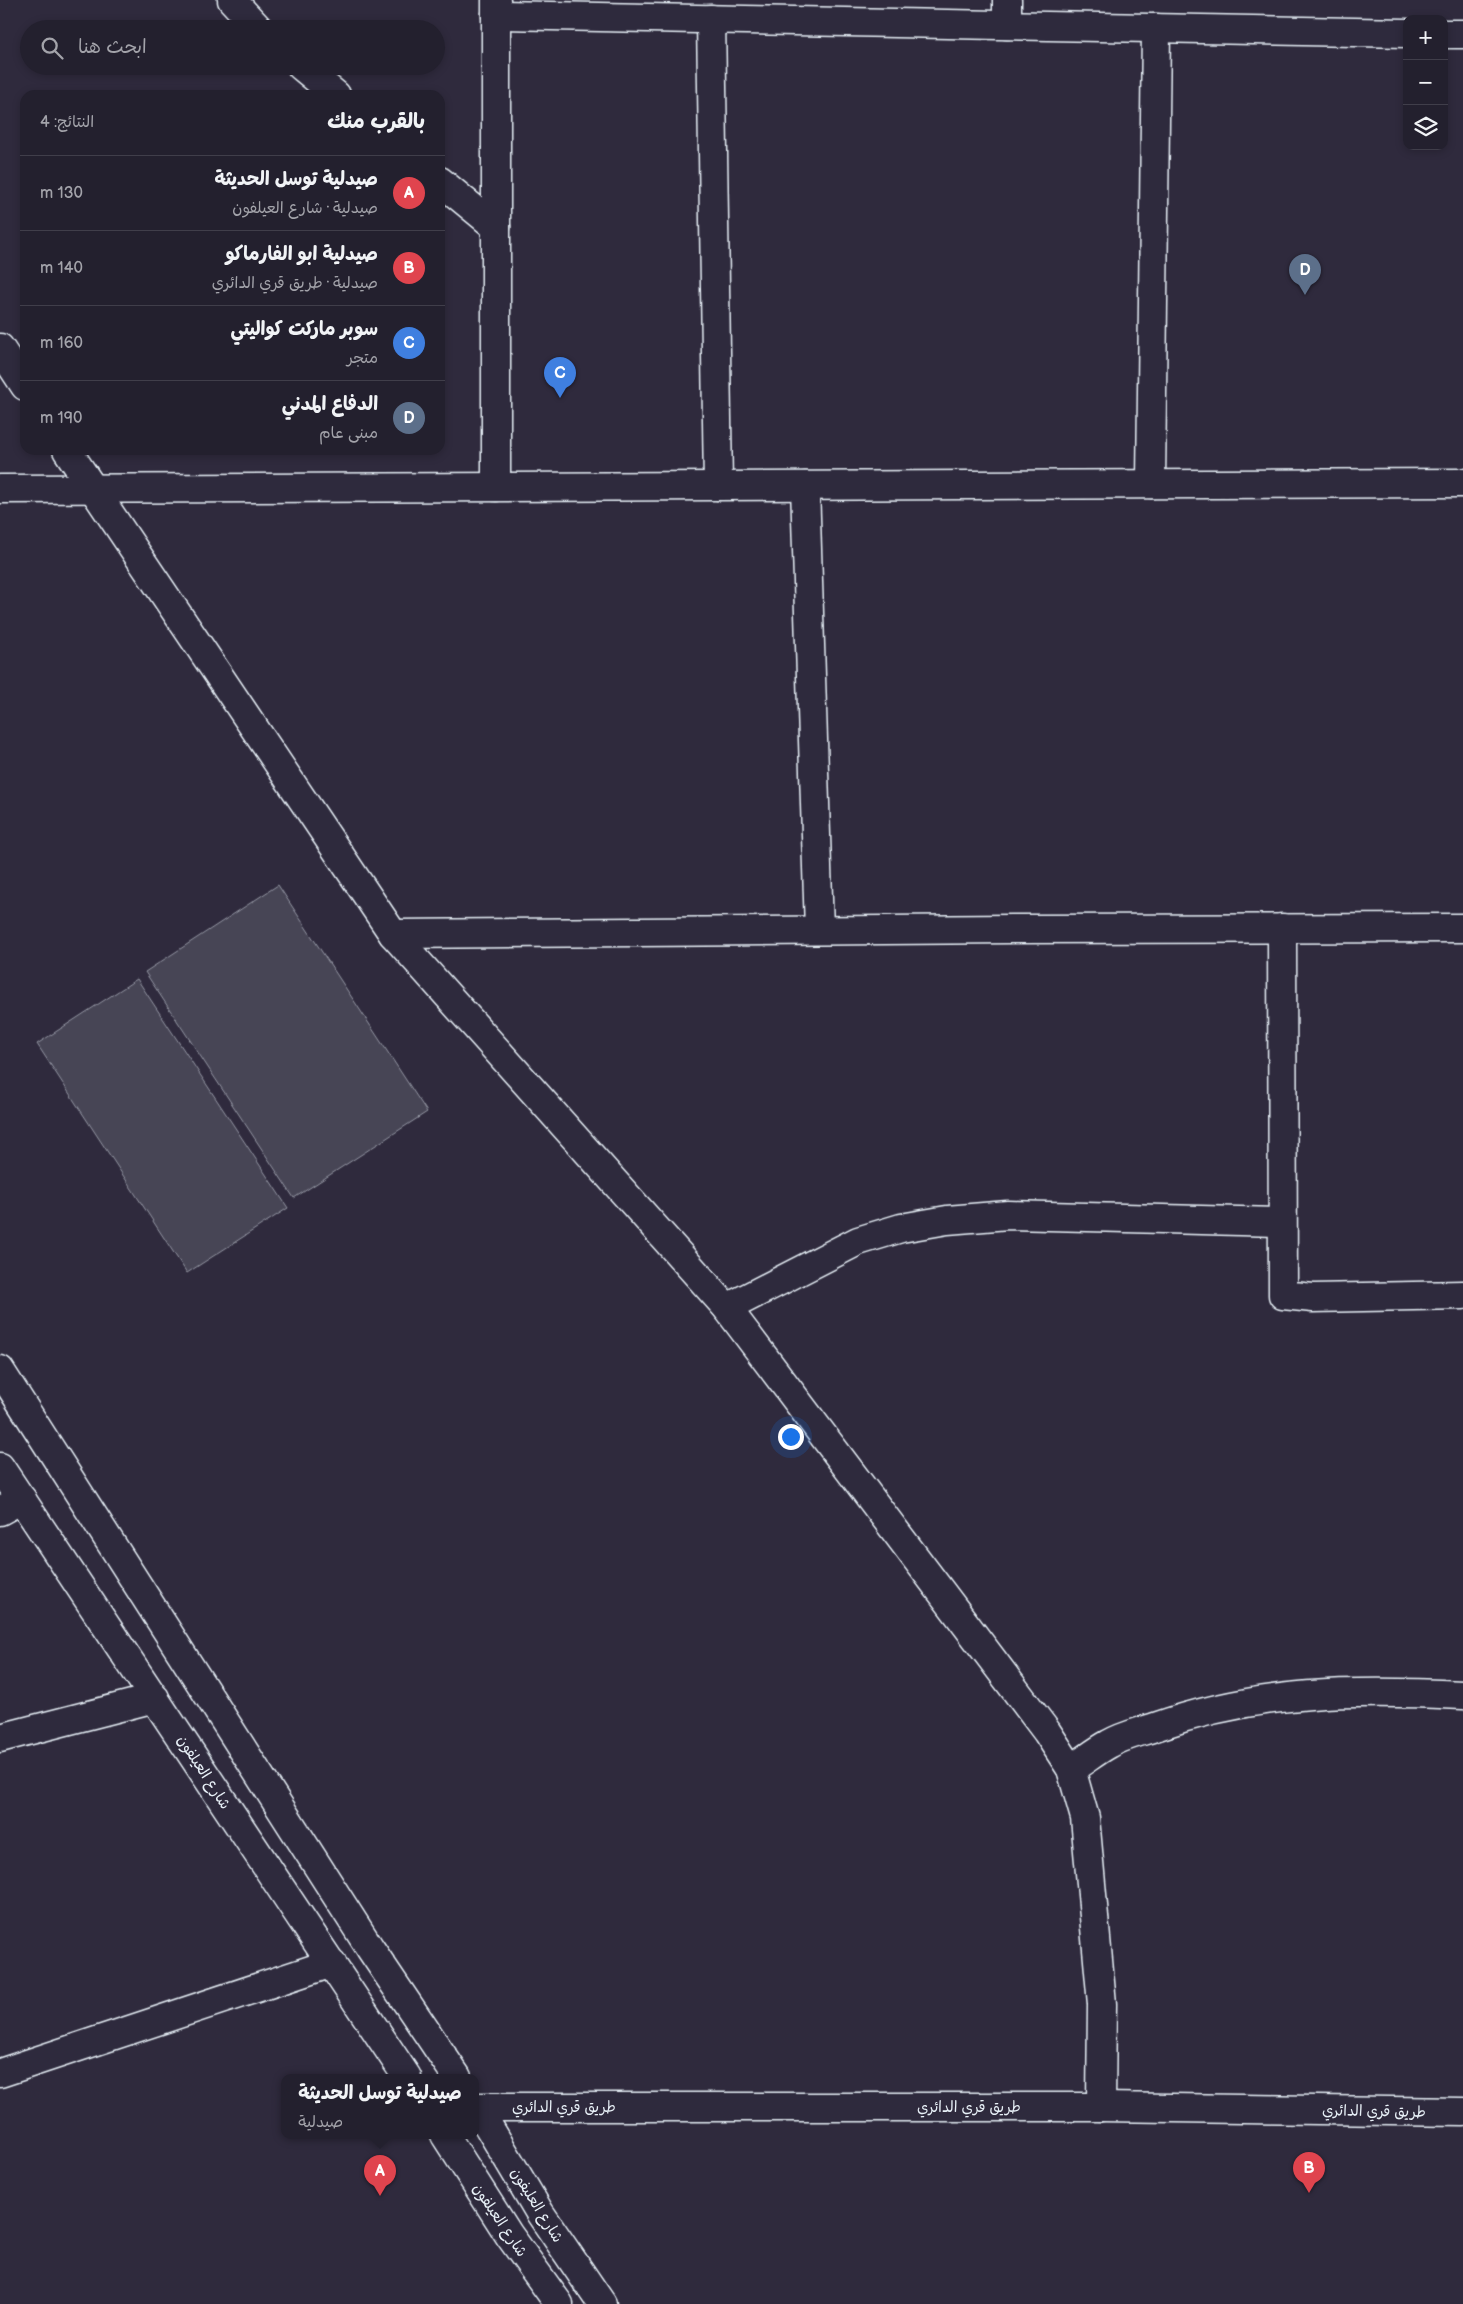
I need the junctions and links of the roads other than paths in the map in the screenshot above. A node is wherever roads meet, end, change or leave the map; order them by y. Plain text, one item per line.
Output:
1 (232, 0) edge
2 (496, 7) edge
3 (1007, 12) edge
4 (711, 19) junction
5 (251, 20) edge
6 (1156, 28) junction
7 (1403, 33) edge
8 (1448, 34) edge
9 (1463, 34) edge
10 (312, 75) edge
11 (330, 90) edge
12 (445, 185) edge
13 (496, 227) junction
14 (0, 348) edge
15 (20, 378) edge
16 (70, 455) edge
17 (1463, 483) edge
18 (1151, 484) junction
19 (718, 486) junction
20 (805, 486) junction
21 (496, 487) junction
22 (92, 488) junction
23 (0, 489) edge
24 (1282, 928) junction
25 (1463, 928) edge
26 (819, 930) junction
27 (393, 934) junction
28 (1282, 1222) junction
29 (1463, 1295) edge
30 (728, 1308) junction
31 (0, 1370) edge
32 (0, 1467) edge
33 (11, 1506) edge
34 (1463, 1695) edge
35 (155, 1698) junction
36 (0, 1738) edge
37 (1071, 1769) junction
38 (332, 1963) junction
39 (0, 2073) edge
40 (405, 2074) edge
41 (455, 2074) edge
42 (479, 2106) edge
43 (1101, 2107) junction
44 (479, 2111) edge
45 (1463, 2112) edge
46 (448, 2139) edge
47 (559, 2304) edge
48 (602, 2304) edge

1 - 5 main road
2 - 4 main road
2 - 13 main road
3 - 4 main road
3 - 6 main road
4 - 19 main road
6 - 7 main road
6 - 18 main road
8 - 9 main road
10 - 11 main road
12 - 13 main road
13 - 21 main road
14 - 15 main road
16 - 22 main road
17 - 18 main road
18 - 20 main road
19 - 20 main road
19 - 21 main road
20 - 26 main road
21 - 22 main road
22 - 23 main road
22 - 27 main road
24 - 25 main road
24 - 26 main road
24 - 28 main road
26 - 27 main road
27 - 30 main road
28 - 29 main road
28 - 30 main road
30 - 37 main road
31 - 41 main road
32 - 33 main road, شارع العيلفون
33 - 35 main road, شارع العيلفون
34 - 37 main road
35 - 36 main road
35 - 38 main road, شارع العيلفون
37 - 43 main road
38 - 39 main road
38 - 40 main road, شارع العيلفون
42 - 43 main road, طريق قري الدائري
43 - 45 main road, طريق قري الدائري
44 - 48 main road, شارع العليفون
46 - 47 main road, شارع العيلفون

